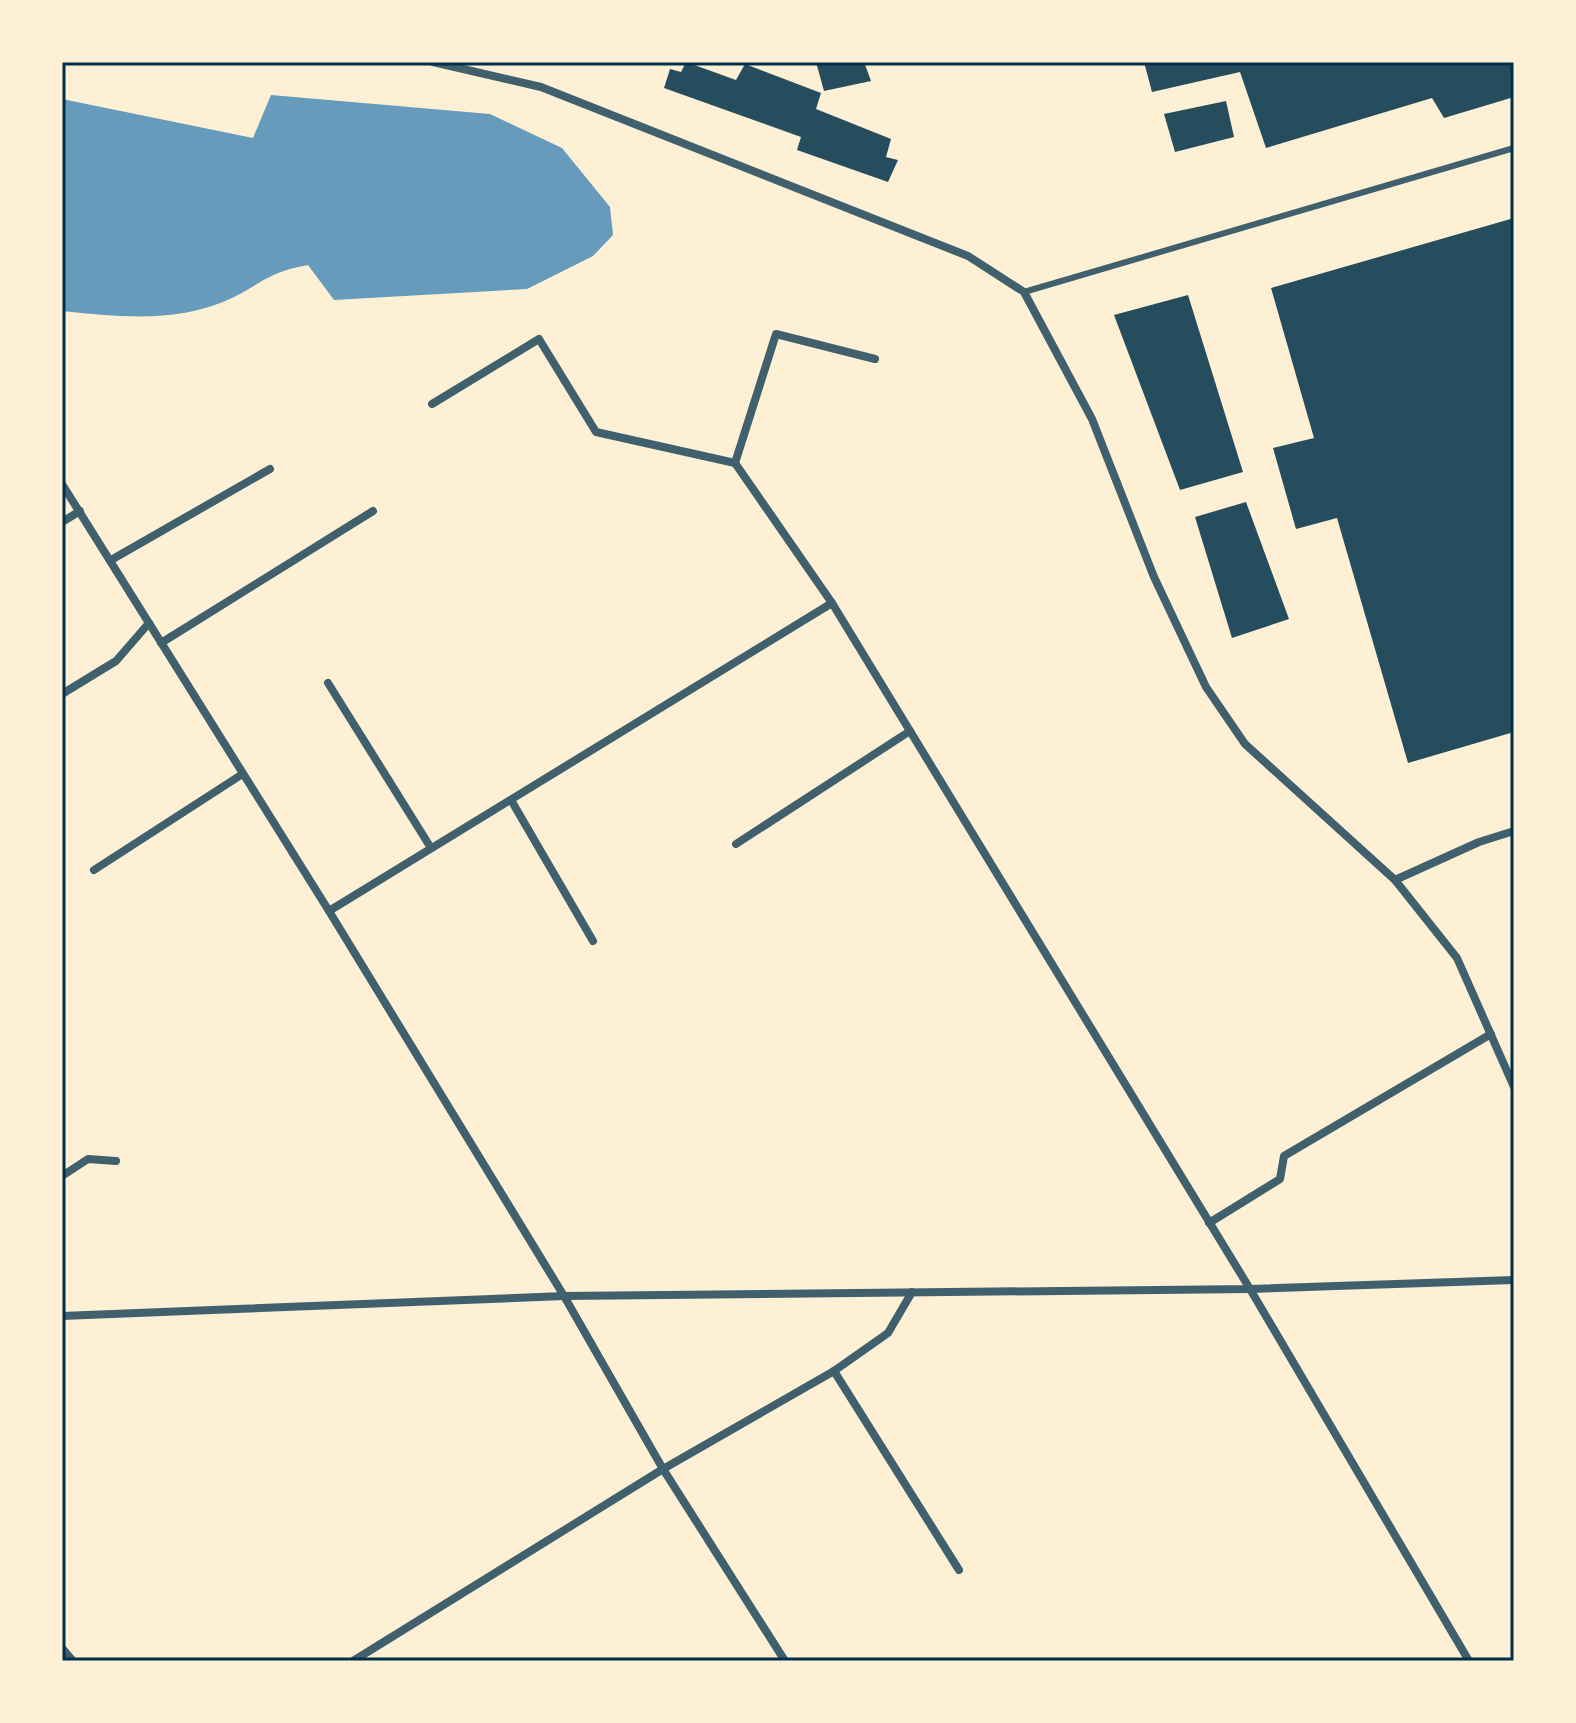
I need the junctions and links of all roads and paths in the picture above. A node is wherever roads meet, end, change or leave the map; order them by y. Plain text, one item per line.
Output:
1 (433, 62) edge
2 (1514, 148) edge
3 (1024, 292) junction
4 (875, 359) dead end
5 (432, 404) dead end
6 (735, 463) junction
7 (270, 469) dead end
8 (62, 484) edge
9 (80, 511) junction
10 (373, 511) dead end
11 (62, 522) edge
12 (111, 560) junction
13 (832, 603) junction
14 (149, 623) junction
15 (161, 643) junction
16 (328, 683) dead end
17 (62, 694) edge
18 (910, 731) junction
19 (241, 775) junction
20 (511, 800) junction
21 (1514, 831) edge
22 (736, 844) dead end
23 (431, 848) junction
24 (94, 870) dead end
25 (1395, 880) junction
26 (329, 911) junction
27 (593, 941) dead end
28 (1491, 1034) junction
29 (1514, 1087) edge
30 (116, 1161) dead end
31 (62, 1176) edge
32 (1209, 1223) junction
33 (1514, 1280) edge
34 (1250, 1289) junction
35 (912, 1292) junction
36 (564, 1296) junction
37 (62, 1316) edge
38 (834, 1371) junction
39 (663, 1469) junction
40 (959, 1570) dead end
41 (62, 1648) edge
42 (73, 1661) edge
43 (353, 1661) edge
44 (785, 1661) edge
45 (1469, 1661) edge

1 - 3 street
2 - 3 lane
3 - 25 street
4 - 6 street
5 - 6 street
6 - 13 street
7 - 12 street
8 - 9 street
9 - 11 street
9 - 12 street
10 - 15 street
12 - 14 street
13 - 18 street
13 - 20 street
14 - 15 street
14 - 17 street
15 - 19 street
16 - 23 street
18 - 22 street
18 - 32 street
19 - 24 street
19 - 26 street
20 - 23 street
20 - 27 street
21 - 25 street
23 - 26 street
25 - 28 street
26 - 36 street
28 - 29 street
28 - 32 street
30 - 31 street
32 - 34 street
33 - 34 street
34 - 35 street
34 - 45 street
35 - 36 street
35 - 38 street
36 - 37 street
36 - 39 street
38 - 39 street
38 - 40 street
39 - 43 street
39 - 44 street
41 - 42 street

